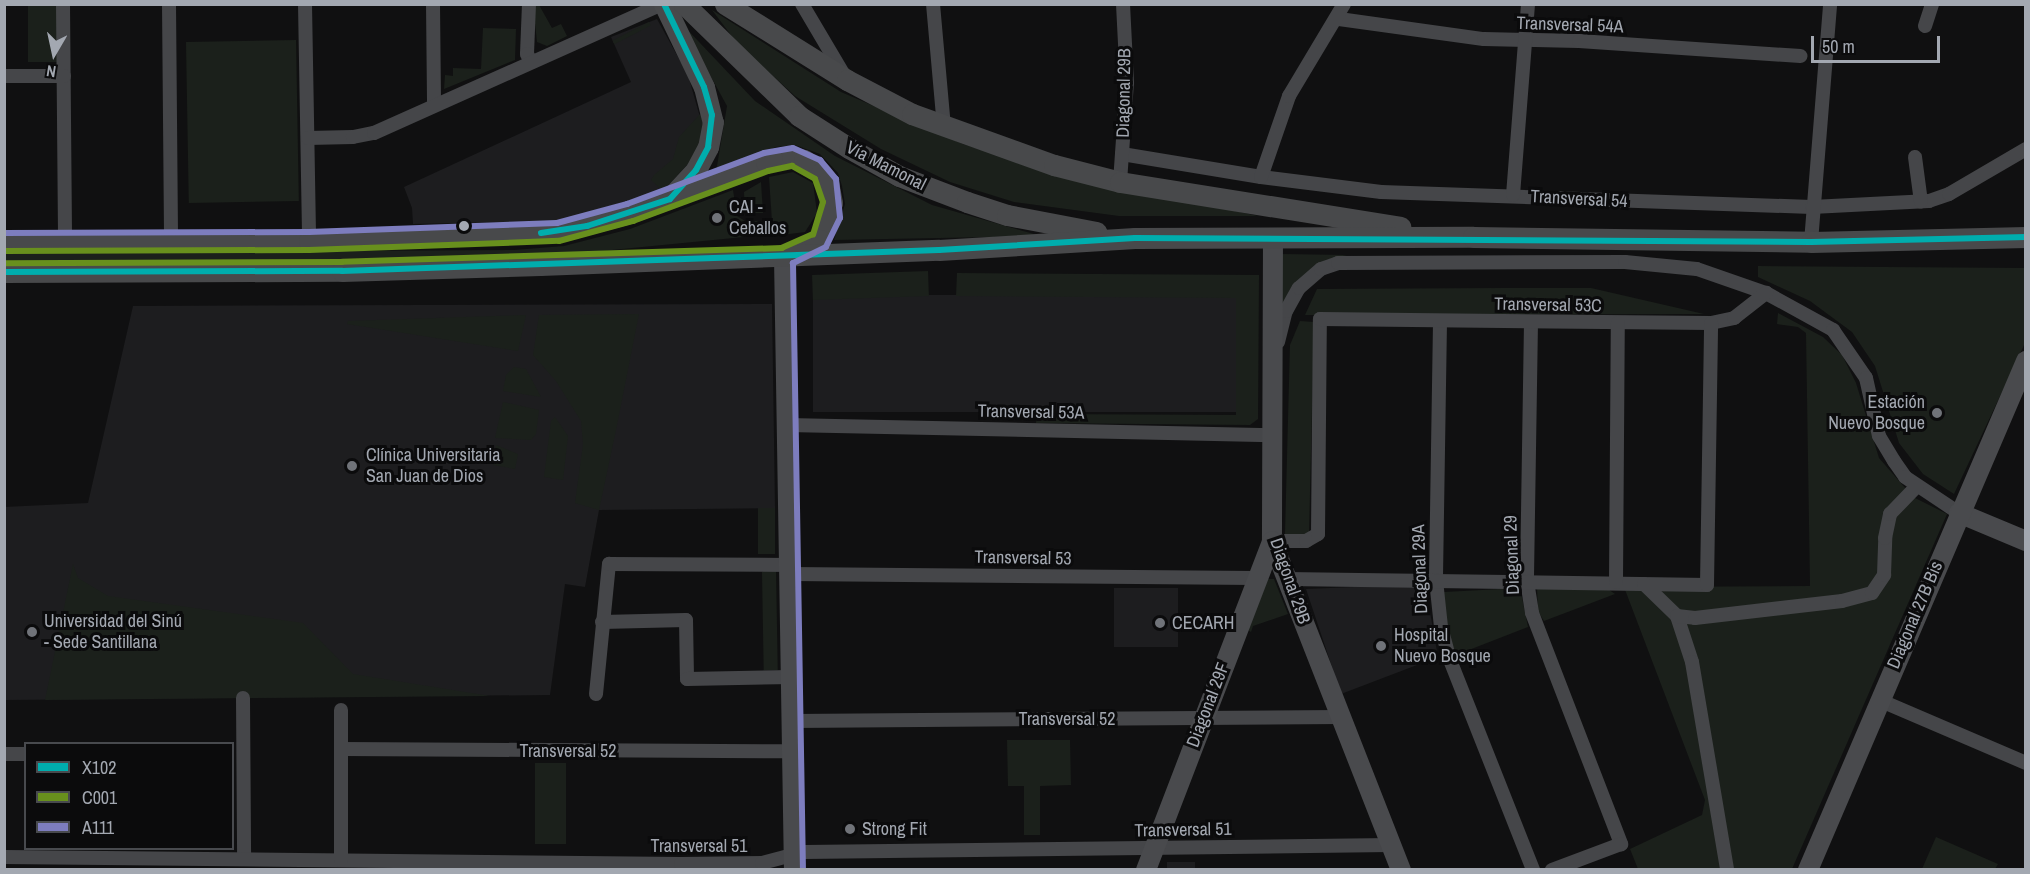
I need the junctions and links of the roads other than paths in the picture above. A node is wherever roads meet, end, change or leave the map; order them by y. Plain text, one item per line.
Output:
1 (63, 4) edge
2 (169, 4) edge
3 (305, 4) edge
4 (433, 4) edge
5 (529, 4) edge
6 (664, 4) edge
7 (684, 4) edge
8 (725, 4) edge
9 (802, 4) edge
10 (933, 4) edge
11 (1123, 4) edge
12 (1344, 4) edge
13 (1528, 4) edge
14 (1830, 4) edge
15 (1932, 4) edge
16 (1339, 19) junction
17 (1925, 26) dead end
18 (1524, 41) junction
19 (1800, 56) dead end
20 (531, 62) junction
21 (4, 76) edge
22 (64, 76) junction
23 (847, 80) junction
24 (434, 105) junction
25 (944, 128) junction
26 (308, 138) junction
27 (2025, 149) edge
28 (1122, 154) junction
29 (1915, 157) dead end
30 (1261, 177) junction
31 (1120, 182) junction
32 (1513, 195) junction
33 (670, 199) junction
34 (1921, 202) junction
35 (1812, 207) junction
36 (1473, 237) junction
37 (2025, 237) edge
38 (1135, 238) junction
39 (1273, 239) junction
40 (171, 241) junction
41 (309, 241) junction
42 (4, 242) edge
43 (65, 242) junction
44 (1811, 242) junction
45 (784, 257) junction
46 (4, 272) edge
47 (1766, 293) junction
48 (1440, 322) junction
49 (1531, 322) junction
50 (1618, 323) junction
51 (1711, 323) junction
52 (1274, 355) junction
53 (2025, 362) edge
54 (787, 425) junction
55 (1274, 435) junction
56 (1917, 486) junction
57 (1959, 513) junction
58 (1272, 541) junction
59 (2025, 541) edge
60 (790, 569) junction
61 (1255, 578) junction
62 (1286, 579) junction
63 (1436, 580) junction
64 (1527, 581) junction
65 (1616, 582) junction
66 (1644, 584) junction
67 (1677, 616) junction
68 (602, 622) junction
69 (792, 677) junction
70 (596, 694) dead end
71 (243, 698) dead end
72 (1879, 700) junction
73 (341, 710) dead end
74 (1341, 717) junction
75 (1202, 719) junction
76 (793, 721) junction
77 (342, 750) junction
78 (794, 751) junction
79 (238, 752) edge
80 (4, 754) edge
81 (24, 754) edge
82 (2025, 763) edge
83 (1391, 845) junction
84 (1154, 849) junction
85 (4, 857) edge
86 (244, 858) junction
87 (341, 860) junction
88 (794, 863) edge
89 (54, 864) edge
90 (395, 866) edge
91 (681, 867) edge
92 (1146, 870) edge
93 (1401, 870) edge
94 (1533, 870) edge
95 (1552, 870) edge
96 (1727, 870) edge
97 (1808, 870) edge

1 - 22 street
2 - 40 street
3 - 26 street
4 - 24 street
5 - 20 street
6 - 20 street
6 - 33 main road
7 - 38 main road, Vía Mamonal
8 - 23 main road
9 - 23 street
10 - 25 street
11 - 28 street, Diagonal 29B
12 - 16 street
13 - 18 street
14 - 35 street
15 - 17 street
16 - 18 street, Transversal 54A
16 - 30 street
18 - 19 street, Transversal 54A
18 - 32 street
20 - 24 street
21 - 22 street
22 - 43 street
23 - 25 main road
24 - 26 street
25 - 31 main road
26 - 41 street
27 - 34 street, Transversal 54
28 - 30 street, Transversal 54
28 - 31 street, Diagonal 29B
29 - 34 street
30 - 32 street, Transversal 54
31 - 36 main road
32 - 35 street, Transversal 54
33 - 41 main road
33 - 45 main road
34 - 35 street, Transversal 54
35 - 44 street
36 - 39 main road
36 - 44 main road
37 - 44 main road
38 - 39 main road
38 - 45 main road
39 - 52 street, Diagonal 29B
40 - 41 main road
40 - 43 main road
42 - 43 main road
45 - 46 main road
45 - 54 street
47 - 51 street, Transversal 53C
47 - 52 street
47 - 56 street
48 - 49 street, Transversal 53C
48 - 58 street, Transversal 53C
48 - 63 street, Diagonal 29A
49 - 50 street, Transversal 53C
49 - 64 street, Diagonal 29
50 - 51 street, Transversal 53C
50 - 65 street
51 - 66 street
52 - 55 street, Diagonal 29B
53 - 57 street, Diagonal 27B Bis
54 - 55 street, Transversal 53A
54 - 60 street
55 - 58 street, Diagonal 29B
56 - 57 street
56 - 67 street
57 - 59 street
57 - 72 street, Diagonal 27B Bis
58 - 61 street, Diagonal 29F
58 - 62 street, Diagonal 29B
60 - 61 street, Transversal 53
60 - 68 street, Transversal 53
60 - 69 street
61 - 75 street, Diagonal 29F
62 - 63 street
62 - 74 street, Diagonal 29B
63 - 64 street
63 - 94 street, Diagonal 29A
64 - 65 street
64 - 95 street, Diagonal 29
65 - 66 street
66 - 67 street
67 - 96 street
68 - 69 street
68 - 70 street, Transversal 53
69 - 76 street
71 - 79 street
72 - 82 street
72 - 97 street, Diagonal 27B Bis
73 - 77 street
74 - 75 street, Transversal 52
74 - 83 street, Diagonal 29B
75 - 76 street, Transversal 52
75 - 84 street, Diagonal 29F
76 - 78 street
77 - 78 street, Transversal 52
77 - 87 street
78 - 88 street
79 - 86 street
80 - 81 street
83 - 84 street, Transversal 51
83 - 93 street, Diagonal 29B
84 - 88 street, Transversal 51
84 - 92 street, Diagonal 29F
85 - 89 street, Transversal 51
86 - 87 street, Transversal 51
86 - 89 street, Transversal 51
87 - 90 street, Transversal 51
88 - 91 street, Transversal 51
90 - 91 street, Transversal 51

